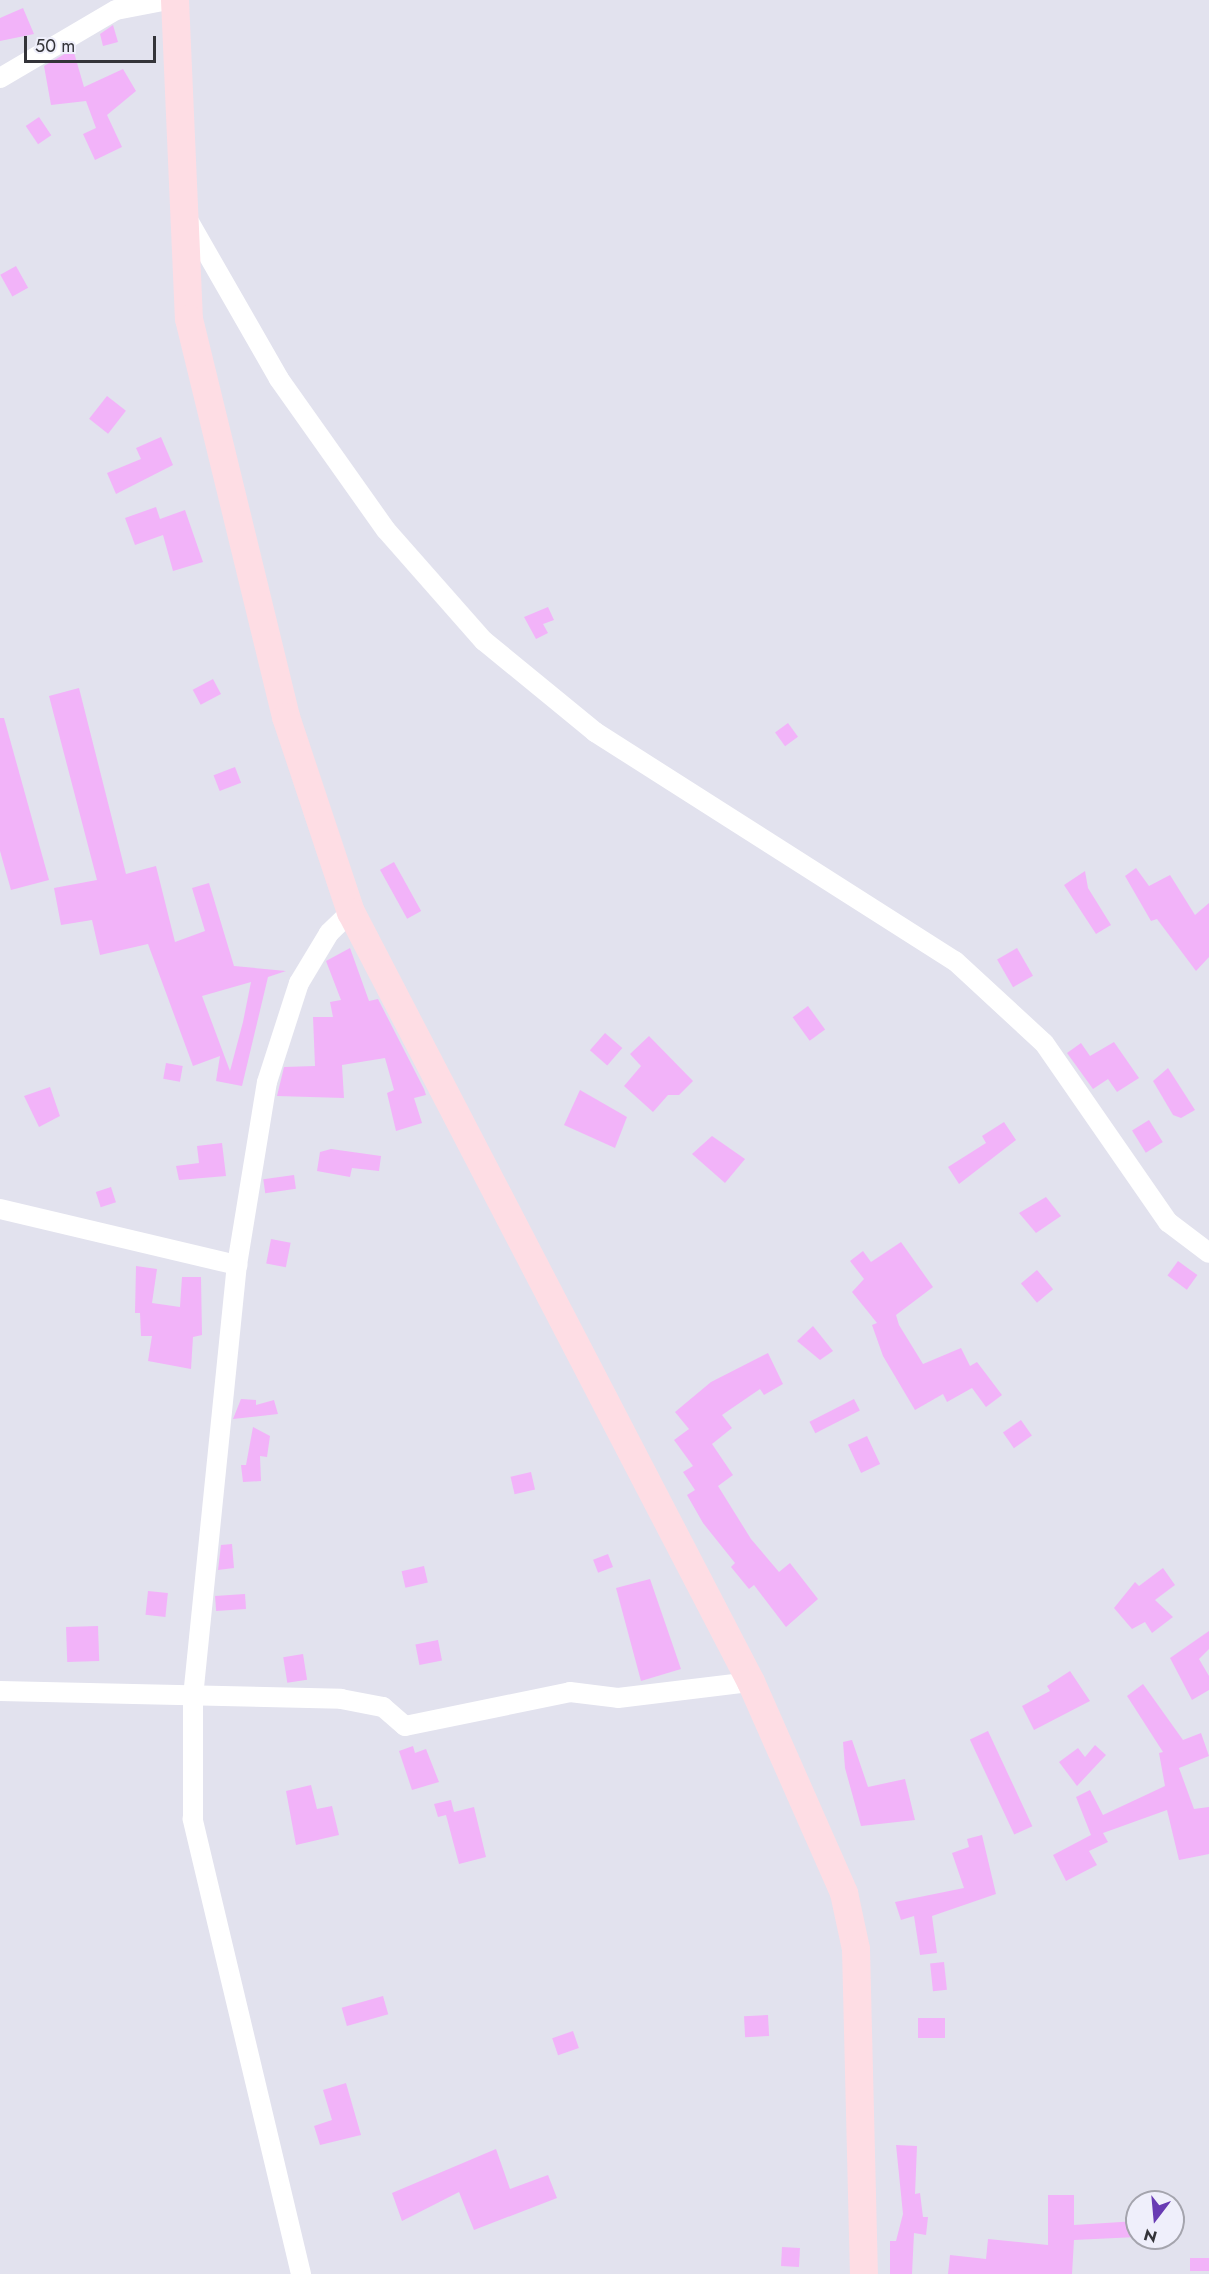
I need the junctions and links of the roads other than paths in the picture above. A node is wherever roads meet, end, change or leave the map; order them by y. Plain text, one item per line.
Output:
1 (168, 0) edge
2 (175, 0) edge
3 (0, 78) edge
4 (183, 213) junction
5 (351, 912) junction
6 (0, 1209) edge
7 (1209, 1253) edge
8 (237, 1265) junction
9 (751, 1682) junction
10 (0, 1691) edge
11 (193, 1697) junction
12 (301, 2274) edge
13 (864, 2274) edge

1 - 3 street
2 - 4 main road
4 - 5 main road
4 - 7 street
5 - 8 street
5 - 9 main road
6 - 8 street
8 - 11 street
9 - 11 street
9 - 13 main road
10 - 11 street
11 - 12 street

